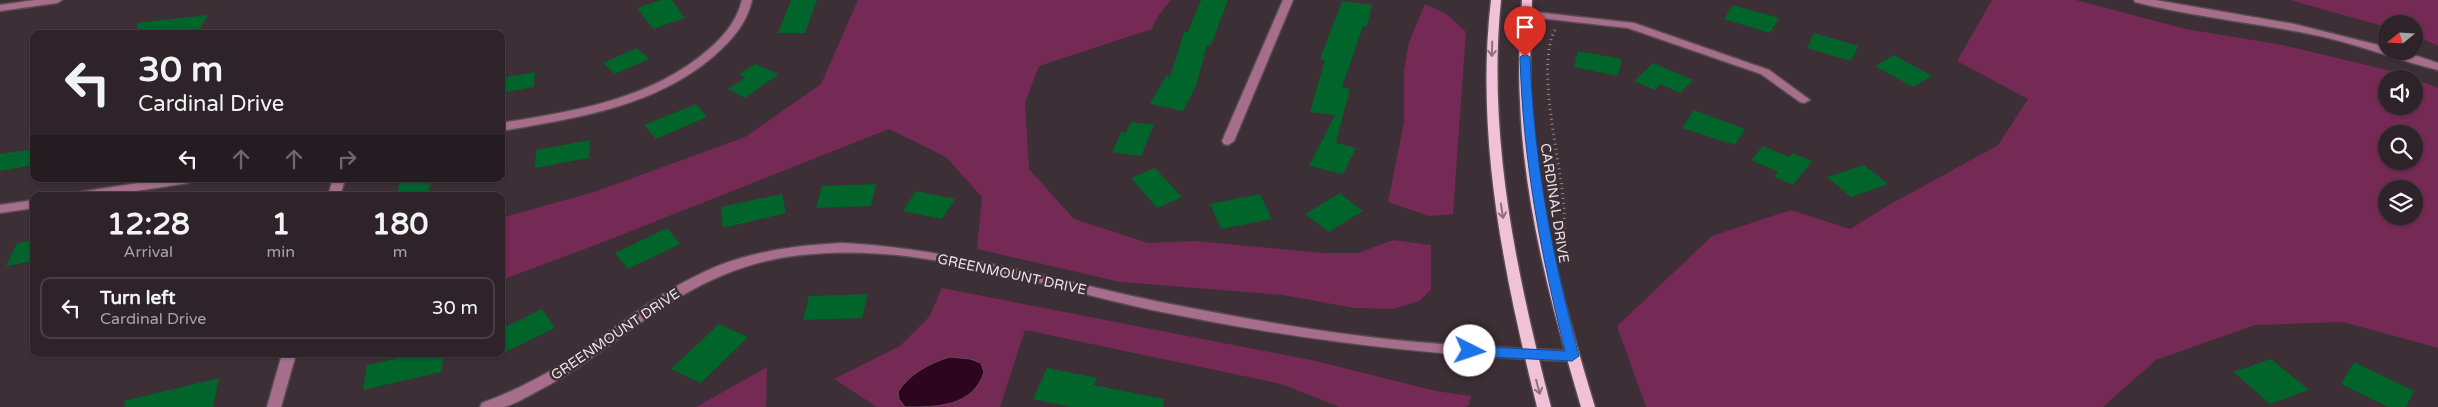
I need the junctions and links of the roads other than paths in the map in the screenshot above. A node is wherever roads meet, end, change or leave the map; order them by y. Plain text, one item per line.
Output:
1 (57, 0) edge
2 (748, 0) edge
3 (1288, 0) edge
4 (1496, 0) edge
5 (1527, 0) edge
6 (2138, 0) edge
7 (0, 8) edge
8 (1526, 14) junction
9 (2378, 48) edge
10 (2417, 60) edge
11 (2438, 67) edge
12 (1804, 100) dead end
13 (505, 126) edge
14 (1228, 140) dead end
15 (169, 182) edge
16 (105, 192) edge
17 (30, 205) edge
18 (0, 209) edge
19 (1530, 355) junction
20 (1572, 356) junction
21 (288, 357) edge
22 (274, 407) edge
23 (487, 407) edge
24 (1544, 407) edge
25 (1588, 407) edge

1 - 7 street
2 - 13 street
3 - 14 street
4 -> 19 main road
5 - 8 main road, CARDINAL DRIVE
6 - 9 street
8 - 12 street
8 - 20 main road, CARDINAL DRIVE
10 - 11 street
15 - 16 street
17 - 18 street
19 - 20 street, GREENMOUNT DRIVE
19 - 23 street, GREENMOUNT DRIVE
19 -> 24 main road
20 - 25 main road, CARDINAL DRIVE
21 - 22 street

